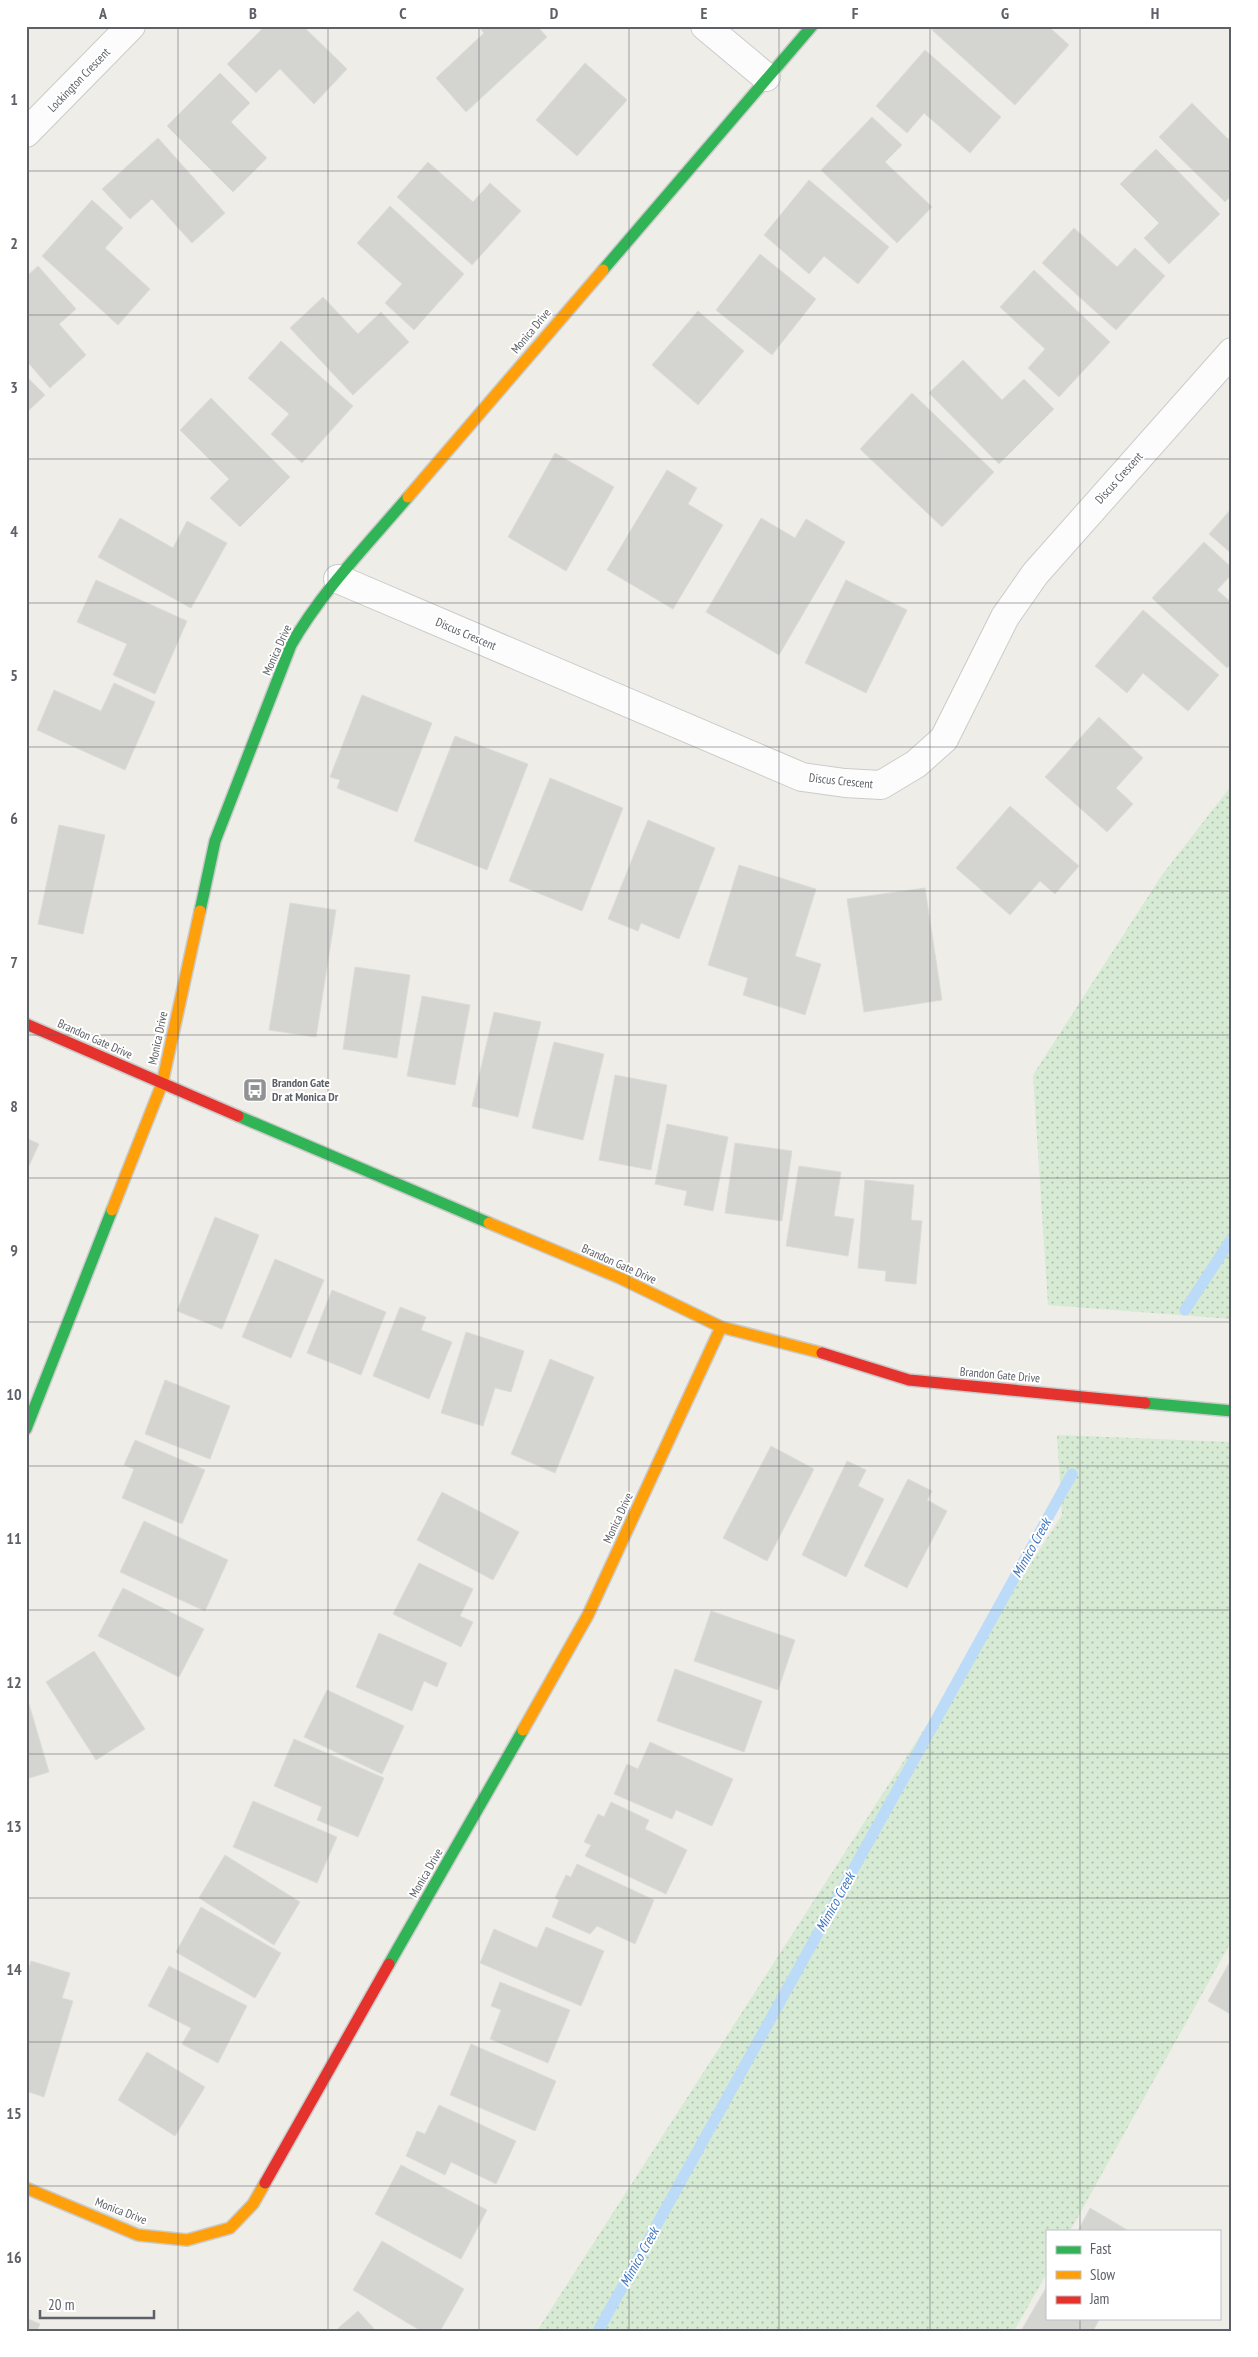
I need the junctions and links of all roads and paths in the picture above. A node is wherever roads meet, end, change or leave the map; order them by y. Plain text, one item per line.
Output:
1 (131, 26) edge
2 (705, 26) edge
3 (812, 26) edge
4 (766, 77) junction
5 (26, 133) edge
6 (1232, 352) edge
7 (338, 579) junction
8 (26, 1024) edge
9 (162, 1084) junction
10 (721, 1327) junction
11 (1232, 1411) edge
12 (26, 1429) edge
13 (26, 2188) edge

1 - 5 street, Lockington Crescent
2 - 4 street
3 - 4 street, Monica Drive
4 - 7 street, Monica Drive
6 - 7 street, Discus Crescent
7 - 9 street, Monica Drive
8 - 9 street, Brandon Gate Drive
9 - 10 street, Brandon Gate Drive
9 - 12 street, Monica Drive
10 - 11 street, Brandon Gate Drive
10 - 13 street, Monica Drive

